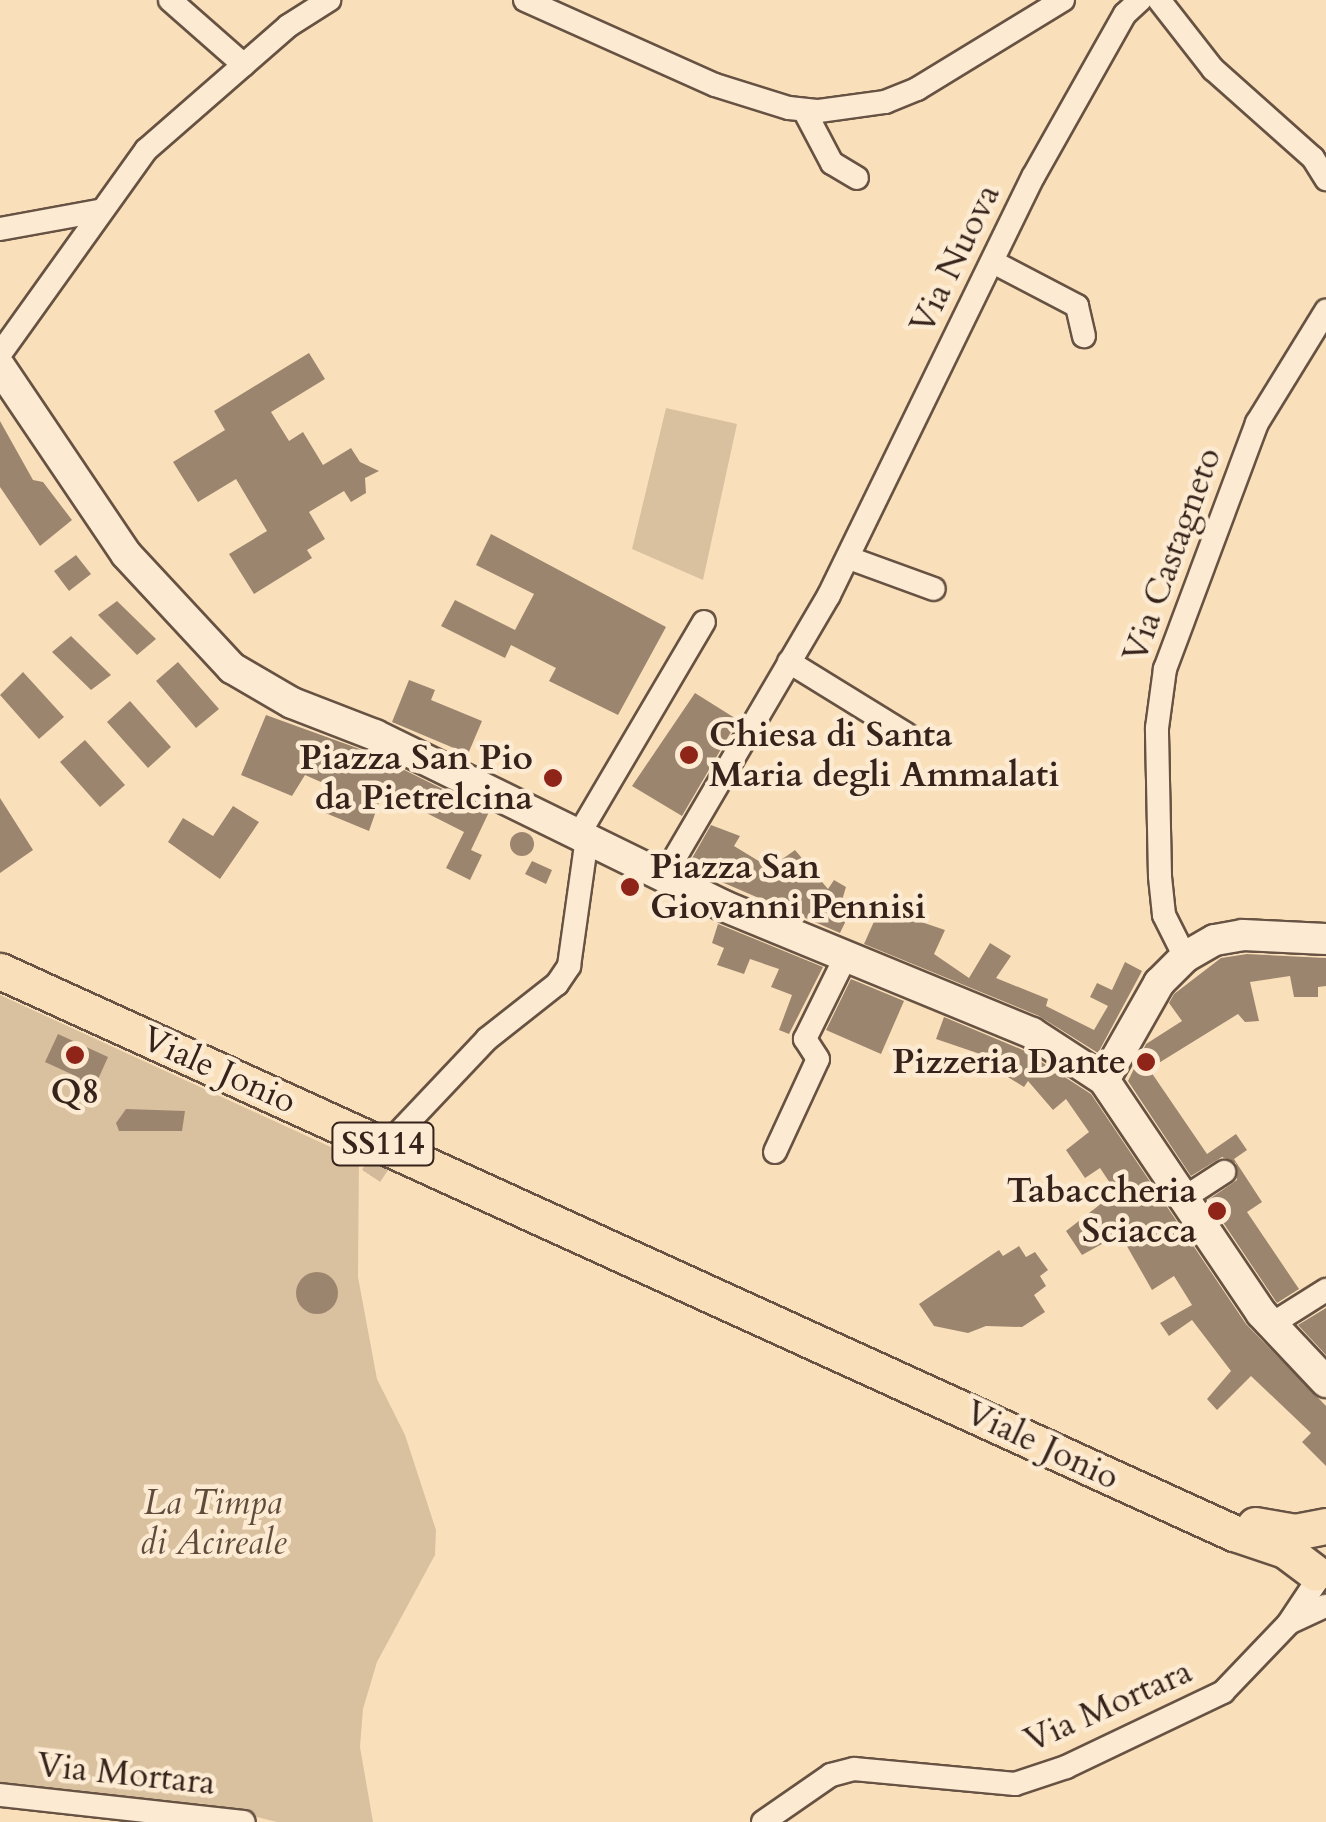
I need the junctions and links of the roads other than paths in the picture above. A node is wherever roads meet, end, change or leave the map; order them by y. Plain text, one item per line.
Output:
1 (170, 0) edge
2 (329, 0) edge
3 (525, 0) edge
4 (1063, 0) edge
5 (1140, 0) edge
6 (1158, 0) edge
7 (244, 64) junction
8 (804, 110) junction
9 (857, 178) dead end
10 (1326, 179) edge
11 (100, 211) junction
12 (0, 229) edge
13 (992, 262) junction
14 (1326, 312) edge
15 (1084, 336) dead end
16 (0, 354) edge
17 (0, 367) edge
18 (849, 558) junction
19 (934, 589) dead end
20 (704, 622) dead end
21 (789, 662) junction
22 (906, 734) dead end
23 (583, 836) junction
24 (663, 878) junction
25 (1326, 939) edge
26 (846, 956) junction
27 (1184, 957) junction
28 (0, 971) edge
29 (1104, 1080) junction
30 (402, 1130) tunnel mouth
31 (775, 1152) dead end
32 (1224, 1172) dead end
33 (1184, 1198) junction
34 (1326, 1290) edge
35 (766, 1318) junction
36 (1272, 1324) junction
37 (1326, 1382) edge
38 (1326, 1527) edge
39 (1321, 1588) edge
40 (0, 1795) edge
41 (244, 1822) edge
42 (762, 1822) edge

1 - 7 street
2 - 7 street
3 - 8 street
4 - 8 street
5 - 13 street, Via Nuova
6 - 10 street
7 - 11 street
8 - 9 street
11 - 12 street
11 - 16 street
13 - 15 street
13 - 18 street, Via Nuova
14 - 27 street, Via Castagneto
17 - 23 street
18 - 19 street
18 - 21 street, Via Nuova
20 - 23 street
21 - 22 street
21 - 24 street, Via Nuova
23 - 24 street
23 - 30 street
24 - 26 street
25 - 27 street
26 - 29 street
26 - 31 street
27 - 29 street
28 - 35 main road, Viale Jonio / SS114
29 - 33 street
32 - 33 street
33 - 36 street
34 - 36 street
35 - 38 main road, Viale Jonio / SS114
35 - 39 main road, Viale Jonio / SS114
36 - 37 street
38 - 39 main road
39 - 42 street, Via Mortara
40 - 41 street, Via Mortara

